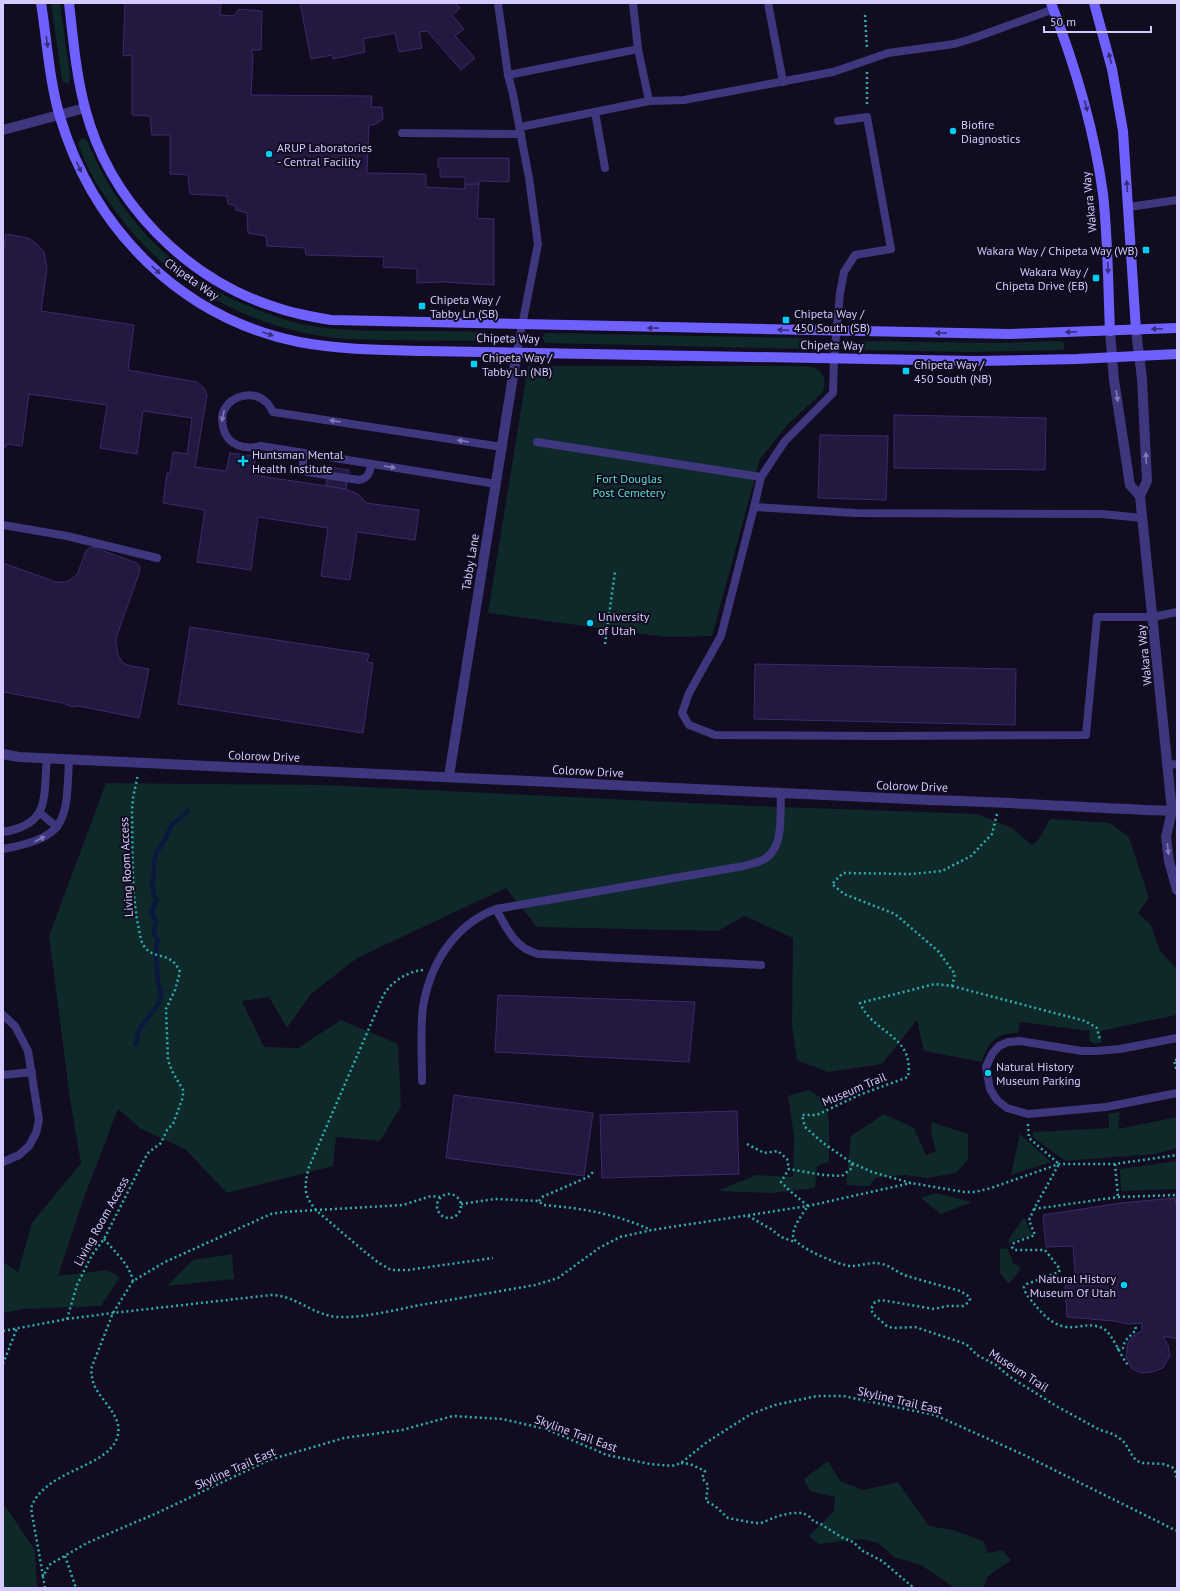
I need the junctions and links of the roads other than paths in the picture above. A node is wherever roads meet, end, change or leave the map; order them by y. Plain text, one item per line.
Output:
1 (41, 3) edge
2 (69, 3) edge
3 (498, 3) edge
4 (768, 3) edge
5 (1095, 3) edge
6 (633, 4) edge
7 (1053, 6) edge
8 (638, 50) junction
9 (508, 76) junction
10 (783, 82) junction
11 (649, 101) junction
12 (85, 108) junction
13 (595, 112) junction
14 (60, 115) junction
15 (838, 121) dead end
16 (3, 130) edge
17 (520, 130) junction
18 (402, 133) dead end
19 (606, 168) dead end
20 (1177, 200) edge
21 (1129, 207) junction
22 (523, 324) junction
23 (1177, 328) edge
24 (1136, 330) junction
25 (1110, 331) junction
26 (836, 332) junction
27 (517, 351) junction
28 (1177, 354) edge
29 (1112, 357) junction
30 (1140, 357) junction
31 (834, 358) junction
32 (537, 442) dead end
33 (502, 447) junction
34 (303, 453) junction
35 (371, 464) junction
36 (761, 477) junction
37 (496, 484) junction
38 (1140, 496) junction
39 (754, 507) junction
40 (1142, 518) junction
41 (3, 525) edge
42 (157, 558) dead end
43 (1177, 612) edge
44 (1153, 617) junction
45 (3, 754) edge
46 (46, 758) junction
47 (69, 760) junction
48 (1173, 765) edge
49 (448, 776) junction
50 (781, 793) junction
51 (40, 812) junction
52 (1175, 815) edge
53 (57, 827) junction
54 (3, 832) edge
55 (3, 849) edge
56 (1177, 890) edge
57 (496, 909) junction
58 (762, 965) dead end
59 (3, 1015) edge
60 (1177, 1038) edge
61 (32, 1072) junction
62 (3, 1075) edge
63 (422, 1081) dead end
64 (1177, 1093) edge
65 (3, 1162) edge

1 -> 14 street, Chipeta Way
2 - 12 street, Chipeta Way
3 - 9 lane
4 - 10 lane
21 -> 5 street, Wakara Way
6 - 8 lane
7 - 10 lane
7 -> 25 street, Wakara Way
8 - 9 lane
8 - 11 lane
9 - 17 lane
10 - 11 lane
11 - 13 lane
12 - 14 street
12 - 22 street, Chipeta Way
13 - 17 lane
13 - 19 lane
14 - 16 street
14 -> 27 street, Chipeta Way
15 - 26 lane
17 - 18 lane
17 - 22 lane
20 - 21 lane
21 - 24 street, Wakara Way
26 -> 22 street, Chipeta Way
22 - 27 lane
23 -> 24 street, Chipeta Way
24 - 25 street, Chipeta Way
24 - 30 street, Wakara Way
25 -> 26 street, Chipeta Way
25 - 29 street, Wakara Way
26 - 31 lane
27 - 31 street, Chipeta Way
27 - 33 street, Tabby Lane
28 - 30 street, Chipeta Way
29 - 30 street, Chipeta Way
29 - 31 street, Chipeta Way
29 -> 38 street, Wakara Way
38 -> 30 street, Wakara Way
31 - 36 lane
32 - 36 lane
33 -> 34 lane
33 - 37 street, Tabby Lane
34 - 35 lane
34 - 35 lane
35 -> 37 lane
36 - 39 lane
37 - 49 street, Tabby Lane
38 - 40 street, Wakara Way
39 - 40 lane
39 - 44 lane
40 - 44 street, Wakara Way
41 - 42 lane
43 - 44 lane
44 - 48 street, Wakara Way
45 - 46 street, Colorow Drive
46 - 47 street, Colorow Drive
46 - 51 lane
47 - 49 street, Colorow Drive
47 - 53 lane
48 - 52 street, Wakara Way
49 - 50 street, Colorow Drive
50 - 52 street, Colorow Drive
50 - 57 lane
51 - 53 lane
51 - 54 lane
52 -> 56 street, Wakara Way
55 -> 53 lane
57 - 58 lane
57 - 63 lane
59 - 61 lane
60 - 64 lane
61 - 62 lane
61 - 65 lane

